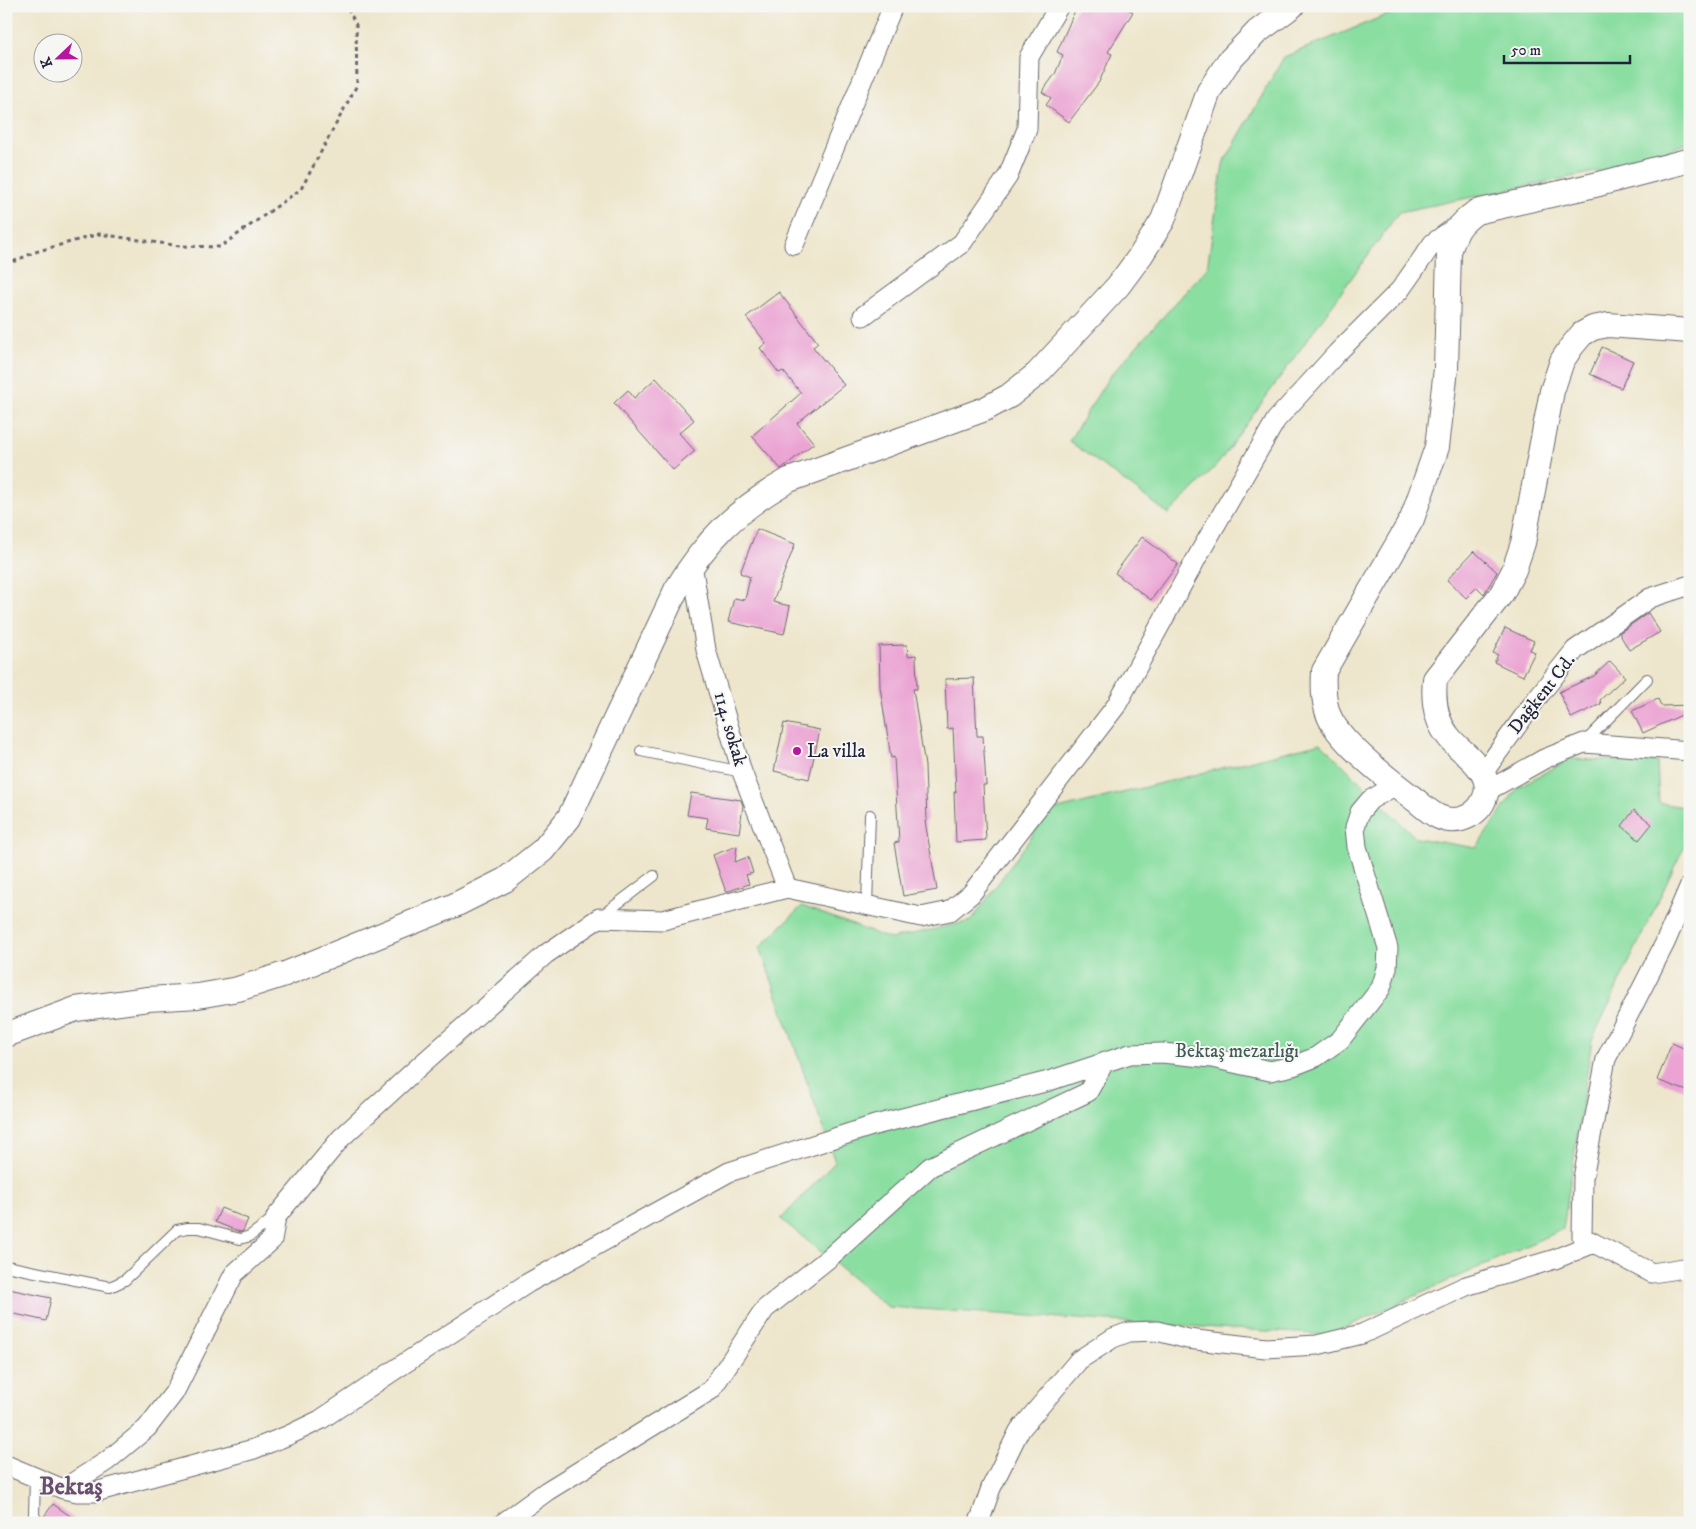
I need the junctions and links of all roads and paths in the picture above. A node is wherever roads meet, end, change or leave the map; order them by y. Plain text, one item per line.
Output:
1 (347, 6) edge
2 (893, 6) edge
3 (1058, 6) edge
4 (1292, 6) edge
5 (1690, 160) edge
6 (1462, 222) junction
7 (794, 246) dead end
8 (6, 265) edge
9 (863, 316) dead end
10 (1690, 331) edge
11 (692, 564) junction
12 (1690, 585) edge
13 (1647, 678) dead end
14 (1584, 743) junction
15 (641, 751) dead end
16 (1690, 751) edge
17 (742, 772) junction
18 (1485, 782) junction
19 (1396, 786) junction
20 (870, 815) dead end
21 (654, 876) dead end
22 (1690, 886) edge
23 (787, 888) junction
24 (867, 905) junction
25 (600, 918) junction
26 (6, 1035) edge
27 (1105, 1062) junction
28 (276, 1216) junction
29 (1594, 1243) junction
30 (6, 1266) edge
31 (1690, 1267) edge
32 (6, 1465) edge
33 (35, 1478) junction
34 (63, 1490) junction
35 (38, 1523) edge
36 (503, 1523) edge
37 (978, 1523) edge

1 - 8 path
2 - 7 street
3 - 9 street
4 - 11 street
5 - 6 street
6 - 19 street
6 - 24 street
10 - 18 street
11 - 17 street, 114. sokak
11 - 26 street
12 - 18 street, Dağkent Cd.
13 - 14 lane
14 - 16 street
14 - 18 street
15 - 17 lane
17 - 23 street, 114. sokak
18 - 19 street
19 - 27 street
20 - 24 lane
21 - 25 lane
22 - 29 street
23 - 24 street
23 - 25 street
25 - 28 street
27 - 34 street
27 - 36 street
28 - 30 lane
28 - 34 street
29 - 31 street
29 - 37 street
32 - 33 street
33 - 34 street
33 - 35 lane

